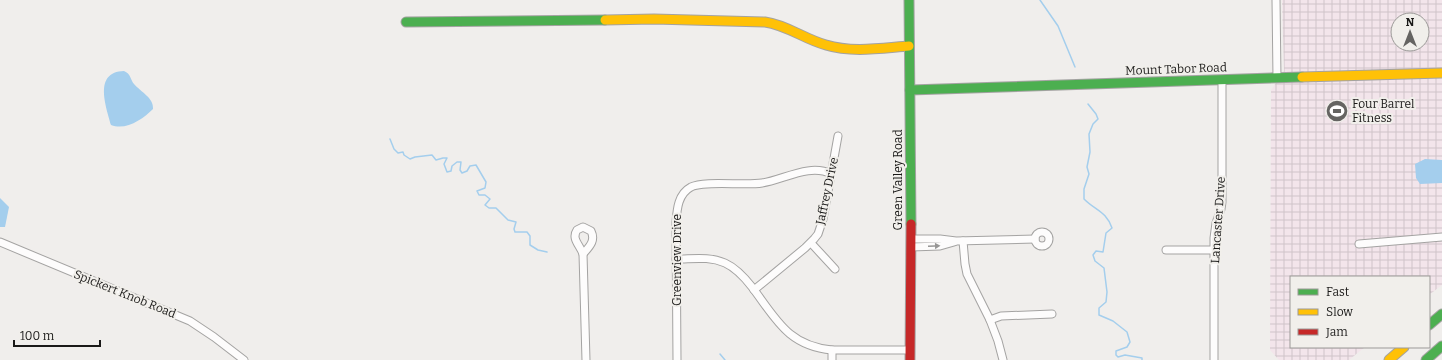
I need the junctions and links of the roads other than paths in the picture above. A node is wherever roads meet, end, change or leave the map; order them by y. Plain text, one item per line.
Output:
1 (909, 0) edge
2 (1276, 0) edge
3 (406, 22) dead end
4 (909, 46) junction
5 (1442, 73) edge
6 (1277, 78) junction
7 (1222, 80) junction
8 (910, 90) junction
9 (838, 136) dead end
10 (831, 174) junction
11 (1442, 237) edge
12 (1035, 239) dead end
13 (960, 241) junction
14 (0, 242) edge
15 (811, 243) junction
16 (911, 243) junction
17 (1359, 244) dead end
18 (1166, 250) dead end
19 (1214, 250) junction
20 (583, 254) dead end
21 (676, 259) junction
22 (835, 269) dead end
23 (754, 290) junction
24 (1052, 314) dead end
25 (1442, 314) edge
26 (990, 320) junction
27 (1430, 324) edge
28 (1442, 346) edge
29 (1403, 348) edge
30 (832, 350) junction
31 (910, 350) junction
32 (244, 360) edge
33 (586, 360) edge
34 (677, 360) edge
35 (832, 360) edge
36 (910, 360) edge
37 (1003, 360) edge
38 (1214, 360) edge
39 (1389, 360) edge
40 (1426, 360) edge

1 - 4 main road, Green Valley Road
2 - 6 street
3 - 4 main road
4 - 8 main road, Green Valley Road
5 - 6 main road, Mount Tabor Road
6 - 7 main road, Mount Tabor Road
7 - 8 main road, Mount Tabor Road
7 - 19 street, Lancaster Drive
8 - 16 main road, Green Valley Road
9 - 10 street, Jaffrey Drive
10 - 15 street, Jaffrey Drive
10 - 21 street, Greenview Drive
11 - 17 street
12 - 13 street
13 - 16 street
13 - 26 street
14 - 32 street, Spickert Knob Road
15 - 22 street
15 - 23 street, Jaffrey Drive
16 - 31 main road, Green Valley Road
18 - 19 street
19 - 38 street, Lancaster Drive
20 - 33 street
21 - 23 street
21 - 34 street, Greenview Drive
23 - 30 street
24 - 26 street
25 - 27 main road
26 - 37 street
28 - 40 main road
29 - 39 main road
30 - 31 street
30 - 35 street
31 - 36 main road, Green Valley Road

